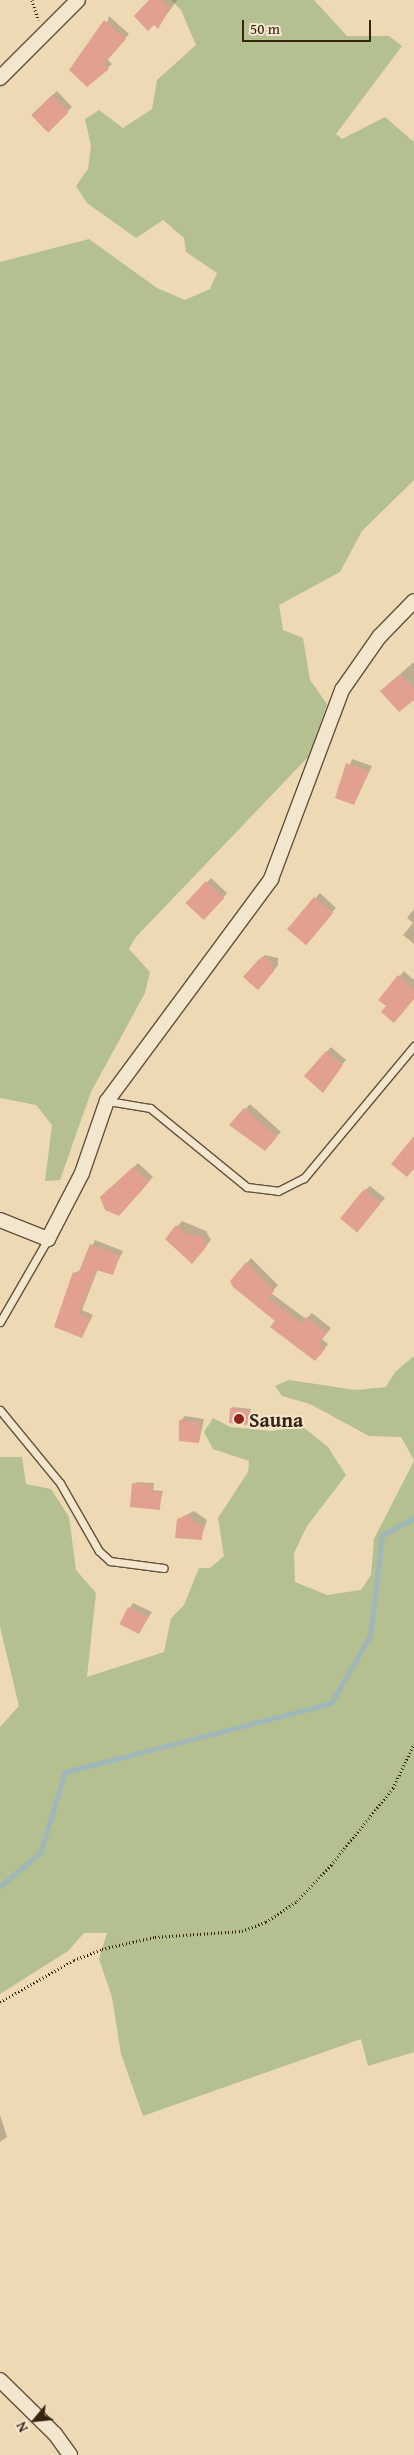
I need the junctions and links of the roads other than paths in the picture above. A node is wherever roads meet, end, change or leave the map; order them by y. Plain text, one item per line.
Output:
1 (78, 0) edge
2 (0, 78) edge
3 (414, 601) edge
4 (414, 1046) edge
5 (108, 1101) junction
6 (0, 1220) edge
7 (48, 1239) junction
8 (0, 1322) edge
9 (0, 1410) edge
10 (164, 1568) dead end
11 (0, 2380) edge
12 (70, 2455) edge

1 - 2 street
3 - 5 street
4 - 5 lane
5 - 7 street
6 - 7 street
7 - 8 lane
9 - 10 lane
11 - 12 street

